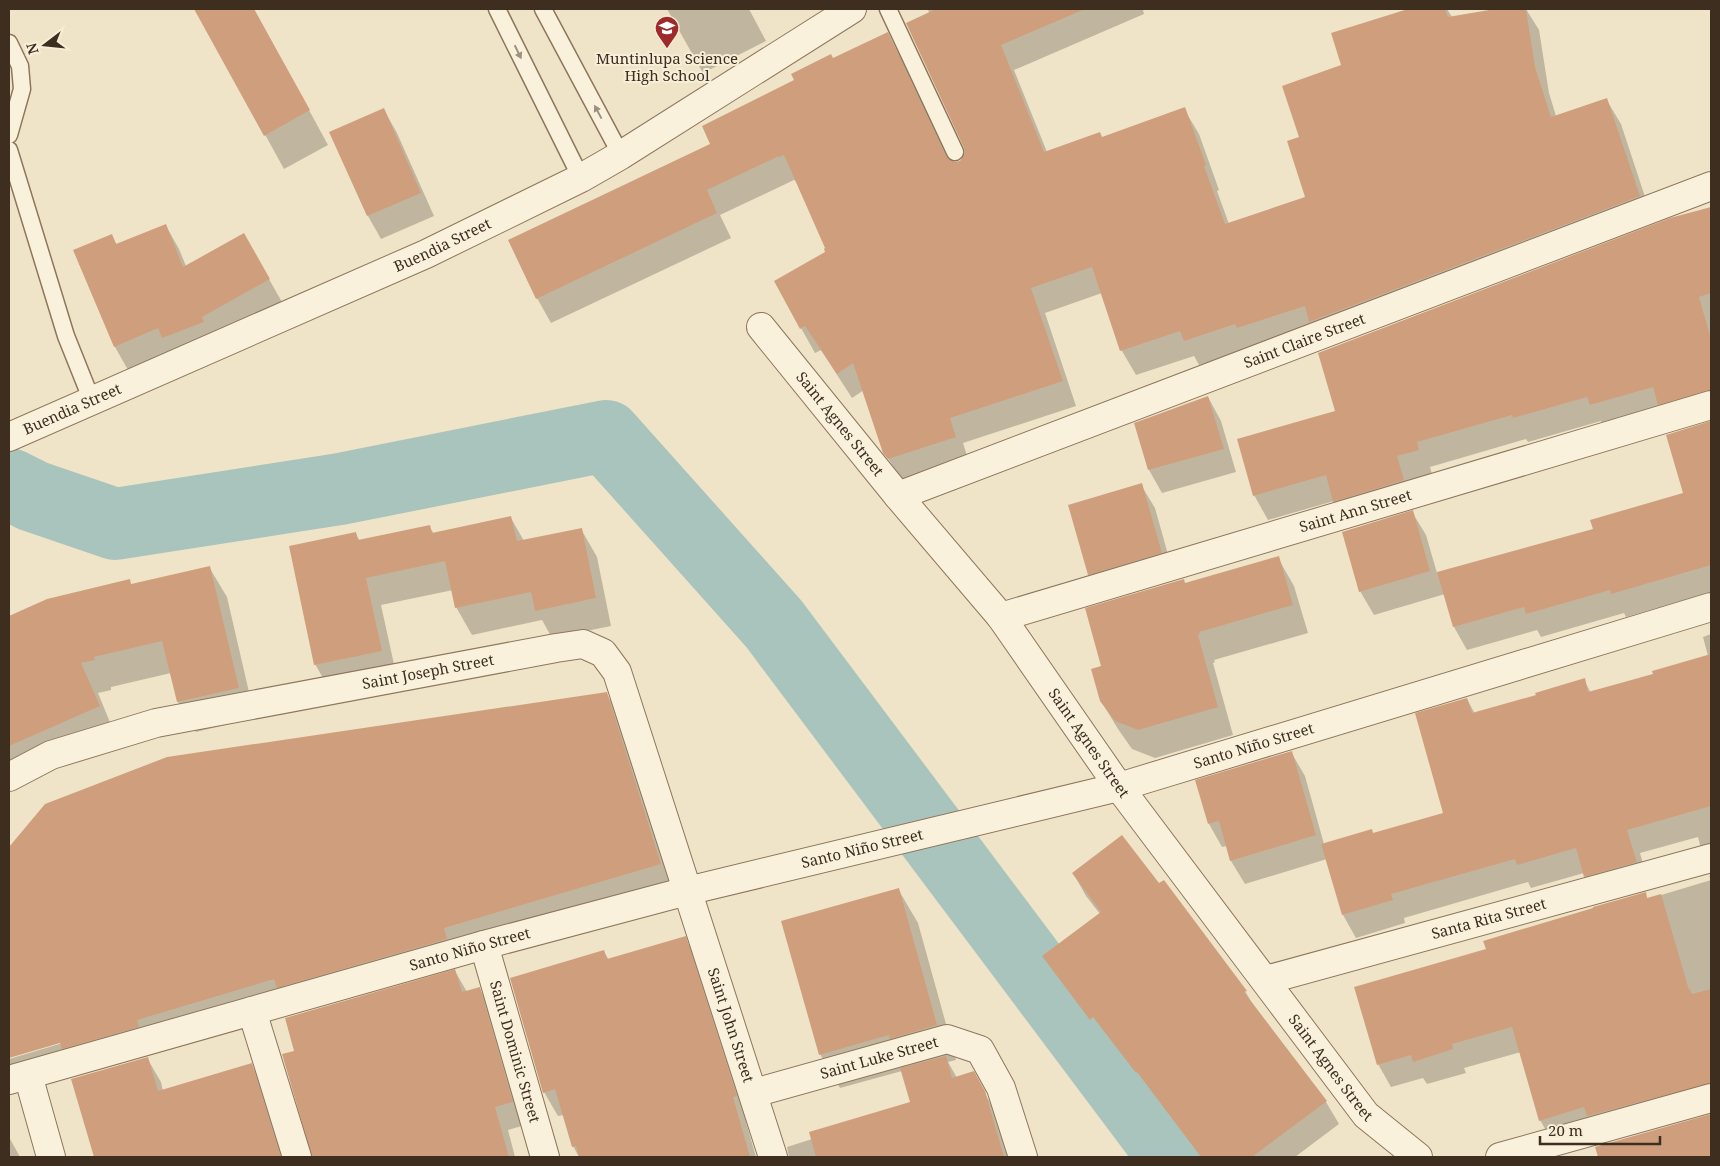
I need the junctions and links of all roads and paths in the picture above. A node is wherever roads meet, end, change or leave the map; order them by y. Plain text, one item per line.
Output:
1 (497, 9) edge
2 (543, 9) edge
3 (852, 9) edge
4 (888, 9) edge
5 (9, 43) edge
6 (9, 135) edge
7 (9, 150) edge
8 (955, 152) dead end
9 (621, 155) junction
10 (581, 178) junction
11 (1711, 186) edge
12 (761, 327) dead end
13 (92, 401) junction
14 (1711, 405) edge
15 (9, 437) edge
16 (898, 496) junction
17 (1711, 607) edge
18 (1001, 617) junction
19 (9, 777) edge
20 (1119, 787) junction
21 (1711, 858) edge
22 (687, 892) junction
23 (484, 946) junction
24 (1266, 980) junction
25 (252, 1011) junction
26 (18, 1078) edge
27 (754, 1093) junction
28 (1711, 1098) edge
29 (51, 1157) edge
30 (297, 1157) edge
31 (545, 1157) edge
32 (773, 1157) edge
33 (1023, 1157) edge
34 (1418, 1157) edge
35 (1500, 1157) edge

1 -> 10 lane
9 -> 2 lane
3 - 9 street, Buendia Street
4 - 8 lane
5 - 6 lane
7 - 13 lane
9 - 10 street, Buendia Street
10 - 13 street, Buendia Street
11 - 16 street, Saint Claire Street
12 - 16 street, Saint Agnes Street
13 - 15 street, Buendia Street
14 - 18 street, Saint Ann Street
16 - 18 street, Saint Agnes Street
17 - 20 street, Santo Niño Street
18 - 20 street, Saint Agnes Street
19 - 22 street, Saint Joseph Street
20 - 22 street, Santo Niño Street
20 - 24 street, Saint Agnes Street
21 - 24 street, Santa Rita Street
22 - 23 street, Santo Niño Street
22 - 27 street, Saint John Street
23 - 25 street, Santo Niño Street
23 - 31 street, Saint Dominic Street
24 - 34 street, Saint Agnes Street
25 - 26 street, Santo Niño Street
25 - 30 street
26 - 29 street
27 - 32 street, Saint John Street
27 - 33 street, Saint Luke Street
28 - 35 street

